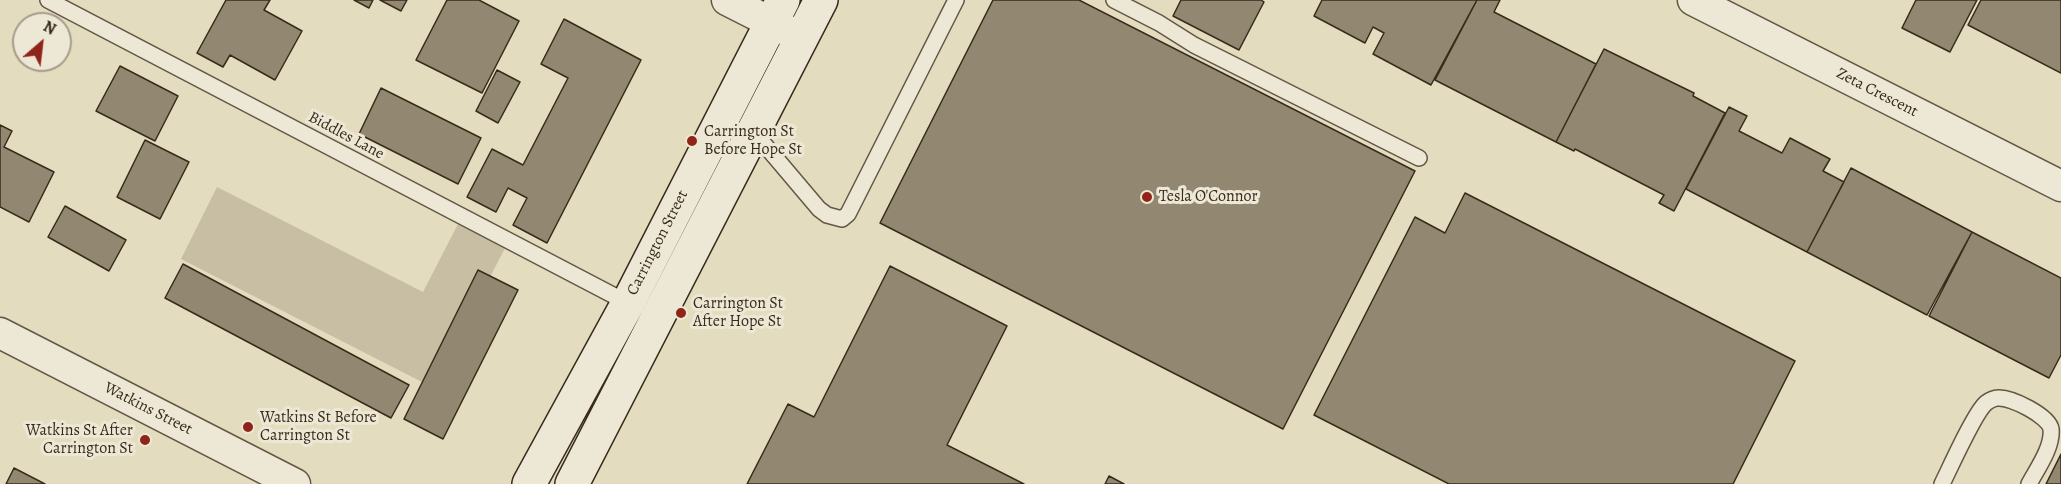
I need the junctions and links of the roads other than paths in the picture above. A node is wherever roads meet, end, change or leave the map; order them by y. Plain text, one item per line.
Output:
1 (48, 0) edge
2 (821, 0) edge
3 (956, 0) edge
4 (1114, 0) edge
5 (1693, 0) edge
6 (732, 1) edge
7 (777, 11) edge
8 (801, 38) junction
9 (753, 131) junction
10 (1419, 158) dead end
11 (2061, 186) edge
12 (628, 303) junction
13 (0, 333) edge
14 (295, 484) edge
15 (529, 484) edge
16 (572, 484) edge
17 (1942, 484) edge
18 (2030, 484) edge

1 - 12 lane, Biddles Lane
2 - 8 main road, Carrington Street
3 - 9 lane
4 - 10 lane
5 - 11 street, Zeta Crescent
6 - 7 street
7 - 8 street
7 - 12 main road, Carrington Street
8 - 9 main road, Carrington Street
9 - 16 main road, Carrington Street
12 - 15 main road, Carrington Street
13 - 14 street, Watkins Street
17 - 18 lane

